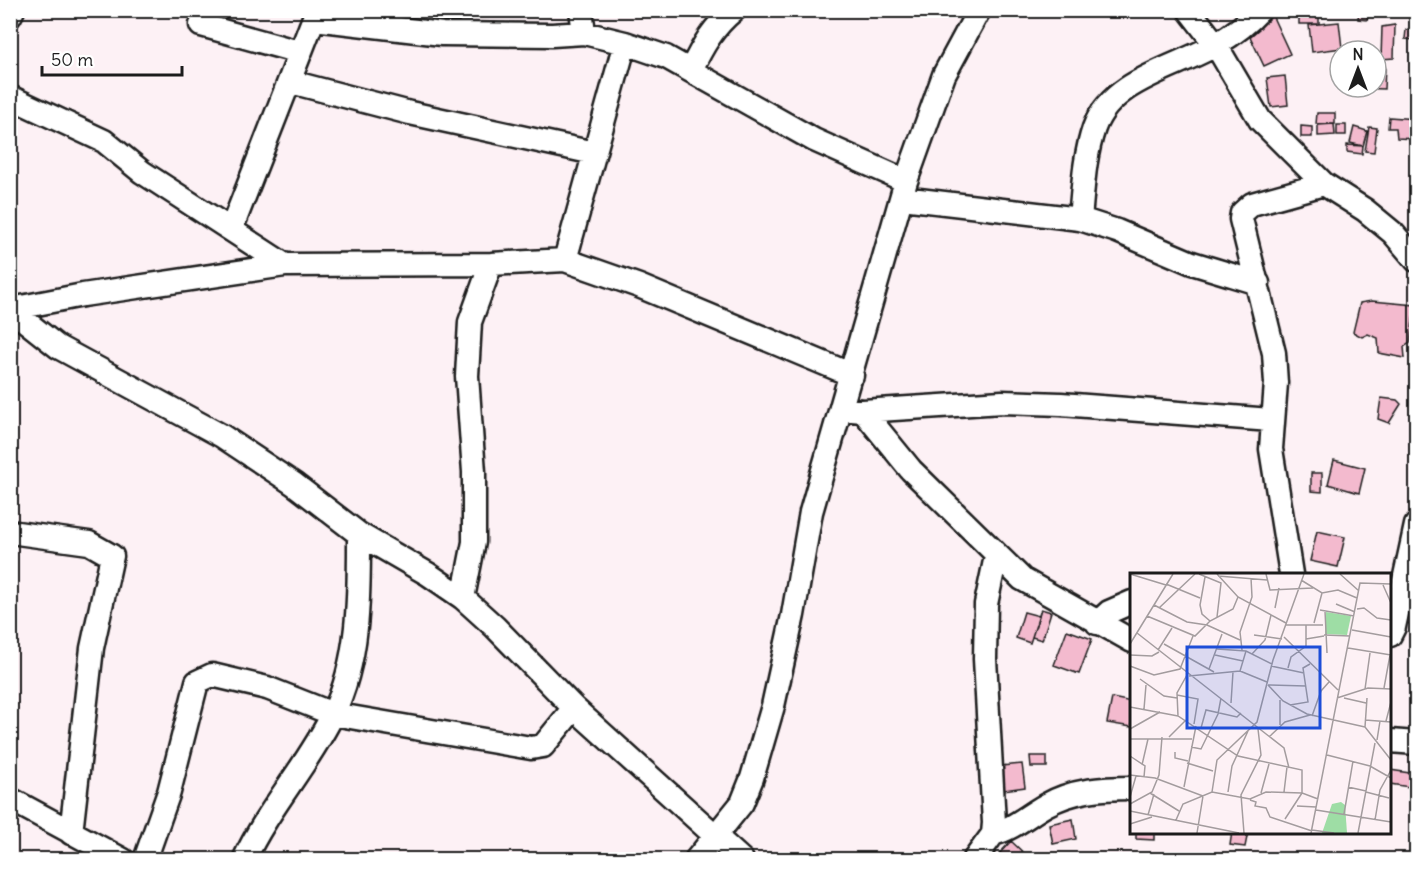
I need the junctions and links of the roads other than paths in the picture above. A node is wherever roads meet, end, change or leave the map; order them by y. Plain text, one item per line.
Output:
1 (13, 10) edge
2 (734, 10) edge
3 (978, 10) edge
4 (1189, 10) edge
5 (1260, 10) edge
6 (315, 15) edge
7 (10, 16) edge
8 (583, 22) edge
9 (201, 25) dead end
10 (625, 43) junction
11 (1216, 45) junction
12 (299, 52) junction
13 (691, 70) junction
14 (291, 82) junction
15 (10, 97) edge
16 (594, 153) junction
17 (1324, 184) junction
18 (904, 190) junction
19 (1080, 219) junction
20 (231, 230) junction
21 (564, 260) junction
22 (1416, 260) edge
23 (491, 264) junction
24 (285, 265) junction
25 (1258, 283) junction
26 (11, 309) edge
27 (852, 375) junction
28 (852, 410) junction
29 (1271, 420) junction
30 (1416, 525) edge
31 (10, 532) edge
32 (359, 534) junction
33 (996, 556) junction
34 (1291, 573) edge
35 (463, 598) junction
36 (1130, 603) edge
37 (1097, 623) junction
38 (1391, 632) edge
39 (1130, 640) edge
40 (574, 708) junction
41 (333, 714) junction
42 (1391, 741) edge
43 (1416, 743) edge
44 (1130, 788) edge
45 (10, 799) edge
46 (70, 833) junction
47 (993, 834) junction
48 (717, 836) junction
49 (90, 852) edge
50 (123, 860) edge
51 (145, 860) edge
52 (244, 860) edge
53 (696, 860) edge
54 (742, 860) edge
55 (974, 860) edge

1 - 7 street
2 - 13 street
3 - 18 street
4 - 11 street
5 - 11 street
6 - 8 street
6 - 12 street
8 - 10 street
9 - 12 street
10 - 13 street
10 - 16 street
11 - 17 street
11 - 19 street
12 - 14 street
13 - 18 street
14 - 16 street
14 - 20 street
15 - 20 street
16 - 21 street
17 - 22 street
17 - 25 street
18 - 19 street
18 - 27 street
19 - 25 street
20 - 24 street
21 - 23 street
21 - 27 street
23 - 24 street
23 - 35 street
24 - 26 street
25 - 29 street
26 - 32 street
27 - 28 street
28 - 29 street
28 - 33 street
28 - 48 street
29 - 34 street
30 - 38 street
31 - 46 street
32 - 35 street
32 - 41 street
33 - 37 street
33 - 47 street
35 - 40 street
36 - 37 street
37 - 39 street
40 - 41 street
40 - 48 street
41 - 51 street
41 - 52 street
42 - 43 street
44 - 47 street
45 - 46 street
46 - 49 street
47 - 55 street
48 - 53 street
48 - 54 street
49 - 50 street

